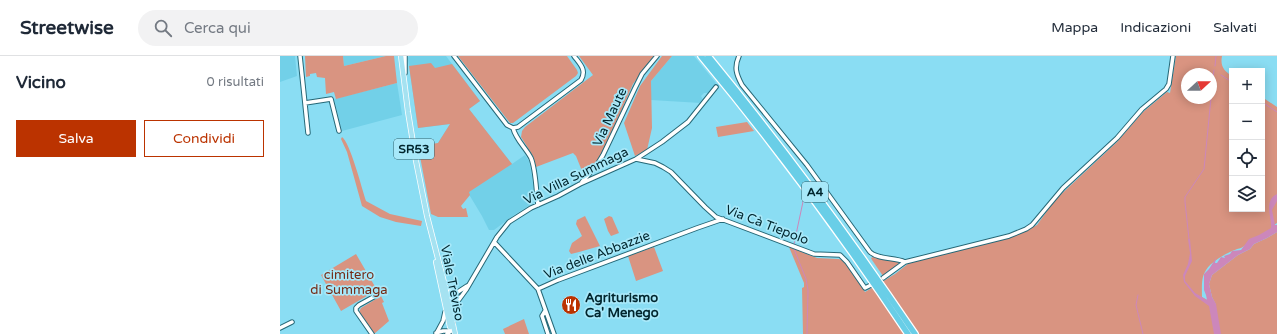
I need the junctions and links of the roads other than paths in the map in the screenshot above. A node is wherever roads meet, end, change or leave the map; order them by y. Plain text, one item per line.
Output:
1 (300, 56) edge
2 (401, 56) edge
3 (405, 56) edge
4 (454, 56) edge
5 (574, 56) edge
6 (657, 56) edge
7 (702, 56) edge
8 (708, 56) edge
9 (739, 56) edge
10 (1173, 56) edge
11 (716, 87) dead end
12 (305, 103) junction
13 (408, 112) junction
14 (513, 128) junction
15 (339, 131) dead end
16 (308, 133) dead end
17 (636, 159) junction
18 (593, 170) junction
19 (597, 176) junction
20 (580, 184) junction
21 (538, 205) junction
22 (724, 219) junction
23 (433, 240) junction
24 (494, 242) junction
25 (905, 262) junction
26 (438, 273) junction
27 (883, 278) dead end
28 (444, 282) junction
29 (871, 285) dead end
30 (468, 286) junction
31 (538, 290) junction
32 (457, 293) junction
33 (377, 295) dead end
34 (461, 297) junction
35 (447, 299) junction
36 (445, 308) junction
37 (545, 311) junction
38 (292, 322) dead end
39 (453, 326) junction
40 (280, 328) edge
41 (436, 333) edge
42 (451, 333) edge
43 (372, 334) edge
44 (548, 334) edge
45 (554, 334) edge
46 (908, 334) edge
47 (915, 334) edge

1 - 12 street
2 - 13 main road, Viale Treviso / SR53
3 - 13 street
4 - 14 street
5 - 14 street
6 - 18 street, Via Maute
7 - 46 highway, A4
8 - 47 highway, A4
9 - 25 street
10 - 25 street
11 - 17 street, Via Villa Summaga
12 - 15 street
12 - 16 street
13 - 23 main road, Viale Treviso / SR53
14 - 21 street
17 - 19 street, Via Villa Summaga
17 - 22 street, Via Cà Tiepolo
18 - 19 street
18 - 20 street, Via Maute
19 - 20 street, Via Villa Summaga
20 - 21 street, Via Villa Summaga
21 - 24 street, Via Villa Summaga
22 - 29 street, Via Cà Tiepolo
22 - 31 street, Via delle Abbazzie
23 - 26 main road, Viale Treviso
23 - 28 main road, Viale Treviso / SR53
24 - 30 street, Via Villa Summaga
24 - 31 street, Via delle Abbazzie
25 - 27 street
26 - 35 street
26 - 36 main road, Viale Treviso
28 - 32 street
28 - 35 main road, Viale Treviso / SR53
30 - 32 street
30 - 34 street, Via Villa Summaga
31 - 37 street
32 - 35 street
33 - 43 street
34 - 35 street
34 - 39 street, Via Villa Summaga
35 - 36 street
35 - 39 main road, Viale Treviso / SR53
36 - 41 street
36 - 42 main road, Viale Treviso
37 - 44 street
37 - 45 street
38 - 40 street
39 - 42 main road, SR53
41 - 42 street

